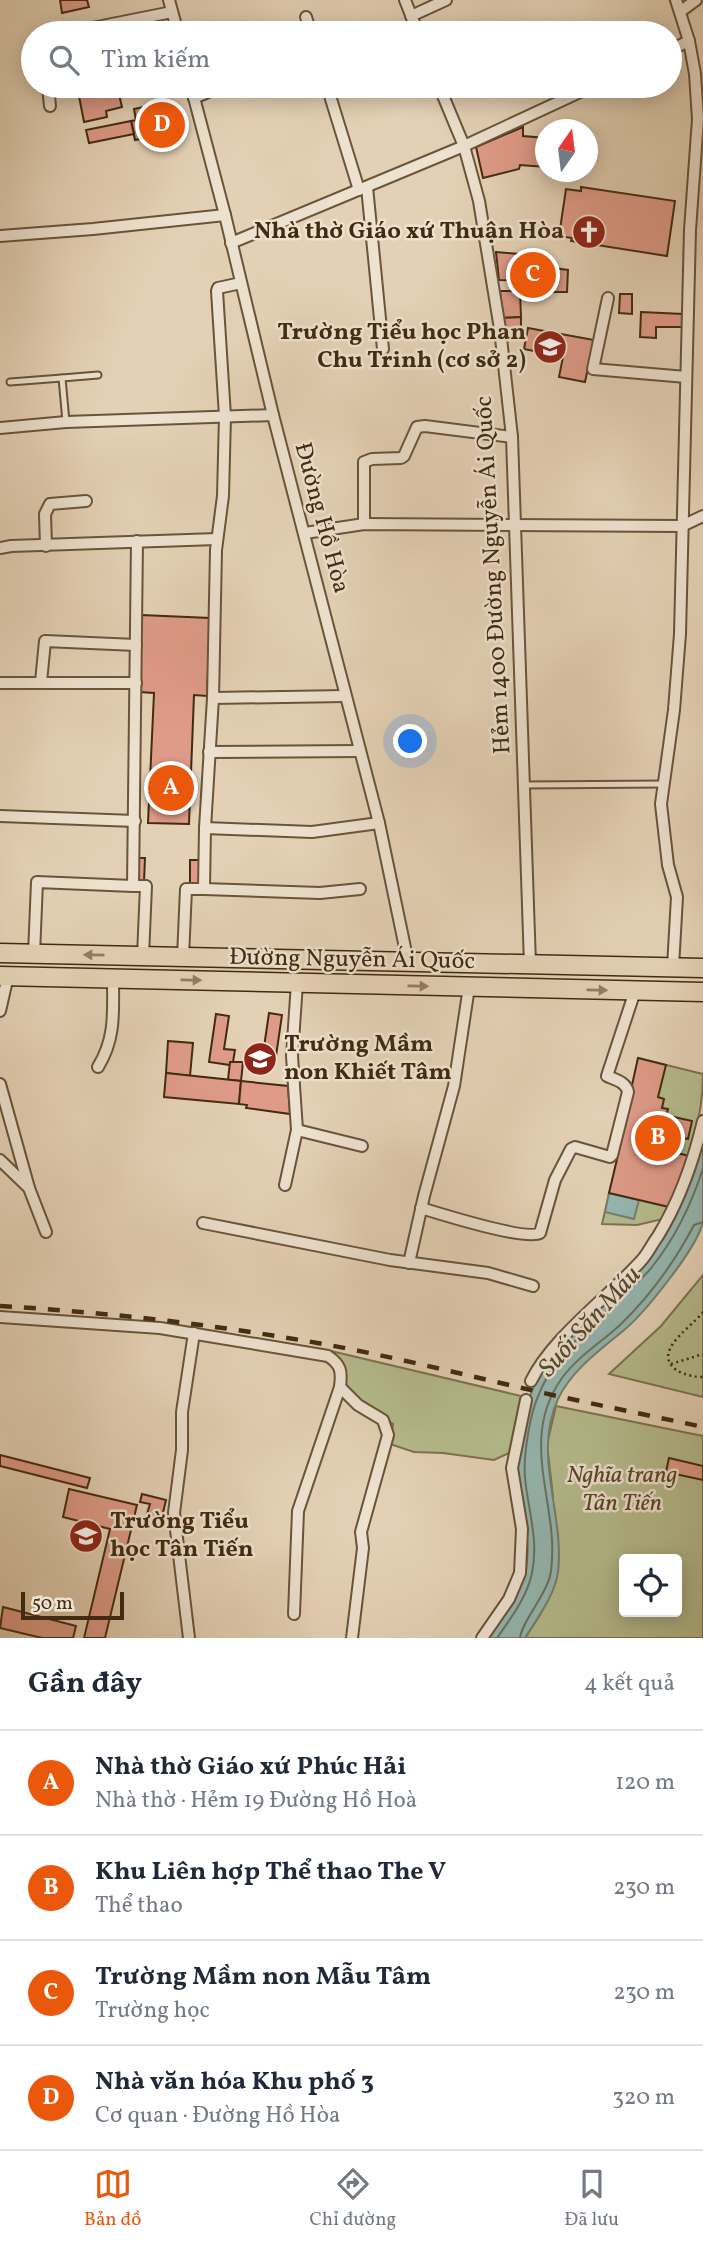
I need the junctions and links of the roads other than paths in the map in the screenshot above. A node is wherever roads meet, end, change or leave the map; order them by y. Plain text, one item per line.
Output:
1 (169, 0) edge
2 (405, 0) edge
3 (446, 0) edge
4 (676, 0) edge
5 (696, 0) edge
6 (172, 12) junction
7 (681, 12) junction
8 (411, 16) junction
9 (306, 17) dead end
10 (127, 21) edge
11 (174, 21) edge
12 (307, 21) edge
13 (413, 21) edge
14 (689, 41) junction
15 (682, 44) edge
16 (49, 98) edge
17 (194, 98) edge
18 (331, 98) edge
19 (444, 98) edge
20 (567, 98) edge
21 (50, 106) dead end
22 (464, 146) junction
23 (363, 188) junction
24 (225, 215) junction
25 (690, 230) junction
26 (703, 231) edge
27 (0, 236) edge
28 (231, 243) junction
29 (241, 284) junction
30 (608, 298) dead end
31 (383, 349) dead end
32 (98, 375) dead end
33 (686, 377) junction
34 (62, 378) junction
35 (10, 382) dead end
36 (273, 415) junction
37 (225, 416) junction
38 (66, 422) junction
39 (0, 428) edge
40 (512, 437) junction
41 (86, 501) dead end
42 (703, 516) edge
43 (364, 523) junction
44 (515, 525) junction
45 (682, 526) junction
46 (304, 533) junction
47 (217, 539) junction
48 (136, 541) junction
49 (46, 546) junction
50 (0, 548) edge
51 (136, 645) junction
52 (41, 682) junction
53 (136, 683) junction
54 (0, 684) edge
55 (345, 696) junction
56 (213, 698) junction
57 (359, 751) junction
58 (208, 752) junction
59 (664, 784) junction
60 (524, 785) junction
61 (0, 816) edge
62 (135, 821) junction
63 (379, 822) junction
64 (205, 828) junction
65 (133, 886) junction
66 (204, 889) junction
67 (360, 889) dead end
68 (0, 953) edge
69 (34, 954) junction
70 (143, 956) junction
71 (183, 957) junction
72 (408, 962) junction
73 (530, 964) junction
74 (673, 967) junction
75 (703, 968) edge
76 (4, 976) edge
77 (113, 979) junction
78 (297, 983) junction
79 (469, 987) junction
80 (529, 988) junction
81 (635, 991) junction
82 (703, 992) edge
83 (0, 1011) edge
84 (98, 1066) dead end
85 (0, 1084) edge
86 (703, 1121) edge
87 (297, 1130) junction
88 (362, 1146) dead end
89 (0, 1160) edge
90 (285, 1185) dead end
91 (29, 1188) junction
92 (421, 1208) junction
93 (203, 1223) dead end
94 (46, 1232) dead end
95 (409, 1264) junction
96 (533, 1286) dead end
97 (0, 1317) edge
98 (194, 1333) junction
99 (531, 1381) dead end
100 (340, 1387) junction
101 (526, 1400) dead end
102 (294, 1614) dead end
103 (189, 1638) edge
104 (352, 1638) edge
105 (482, 1638) edge

1 - 6 street
2 - 8 street
3 - 8 street
4 - 7 street
5 - 7 street
6 - 10 street
6 - 11 street
7 - 14 street
8 - 13 street
9 - 12 street
14 - 15 street
14 - 25 street
16 - 21 street
17 - 24 street, Đường Hồ Hòa
18 - 23 street
19 - 22 street, Hẻm 1400 Đường Nguyễn Ái Quốc
20 - 22 street
22 - 23 street
22 - 40 street, Hẻm 1400 Đường Nguyễn Ái Quốc
23 - 28 street
23 - 31 street
24 - 27 street
24 - 28 street, Đường Hồ Hòa
25 - 26 street
25 - 33 street
28 - 29 street, Đường Hồ Hòa
29 - 36 street, Đường Hồ Hòa
29 - 37 street
30 - 33 street
32 - 34 lane
33 - 45 street
34 - 35 lane
34 - 38 lane
36 - 37 street
36 - 46 street, Đường Hồ Hòa
37 - 38 street
37 - 47 street
38 - 39 street
40 - 43 street
40 - 44 street, Hẻm 1400 Đường Nguyễn Ái Quốc
41 - 49 street
42 - 45 street
43 - 44 street
43 - 46 street
44 - 45 street
44 - 60 street, Hẻm 1400 Đường Nguyễn Ái Quốc
45 - 59 street
46 - 55 street, Đường Hồ Hòa
47 - 48 street
47 - 56 street
48 - 49 street
48 - 51 street
49 - 50 street
51 - 52 street
51 - 53 street
52 - 53 street
52 - 54 street
53 - 62 street
55 - 56 street
55 - 57 street, Đường Hồ Hòa
56 - 58 street
57 - 58 street
57 - 63 street, Đường Hồ Hòa
58 - 64 street
59 - 60 lane
59 - 74 street
60 - 73 street, Hẻm 1400 Đường Nguyễn Ái Quốc
61 - 62 street
62 - 65 street
63 - 64 street
63 - 72 street, Đường Hồ Hòa
64 - 66 street
65 - 69 street
65 - 70 street
66 - 67 street
66 - 71 street
68 - 69 main road, Đường Nguyễn Ái Quốc
70 -> 69 main road, Đường Nguyễn Ái Quốc
70 - 71 main road, Đường Nguyễn Ái Quốc
71 - 72 main road, Đường Nguyễn Ái Quốc
72 - 73 main road, Đường Nguyễn Ái Quốc
73 - 74 main road, Đường Nguyễn Ái Quốc
73 - 80 main road
74 - 75 main road, Đường Nguyễn Ái Quốc
76 - 77 main road, Đường Nguyễn Ái Quốc
76 - 83 street
77 -> 78 main road, Đường Nguyễn Ái Quốc
77 - 84 street
78 -> 79 main road, Đường Nguyễn Ái Quốc
78 - 87 street
79 - 80 main road, Đường Nguyễn Ái Quốc
79 - 92 street
80 -> 81 main road, Đường Nguyễn Ái Quốc
81 - 82 main road, Đường Nguyễn Ái Quốc
81 - 92 street
85 - 91 street
86 - 99 street
87 - 88 street
87 - 90 street
89 - 91 street
91 - 94 street
92 - 95 street
93 - 95 street
95 - 96 street
97 - 98 street
98 - 100 street
98 - 103 street
100 - 102 street
100 - 104 street
101 - 105 street

